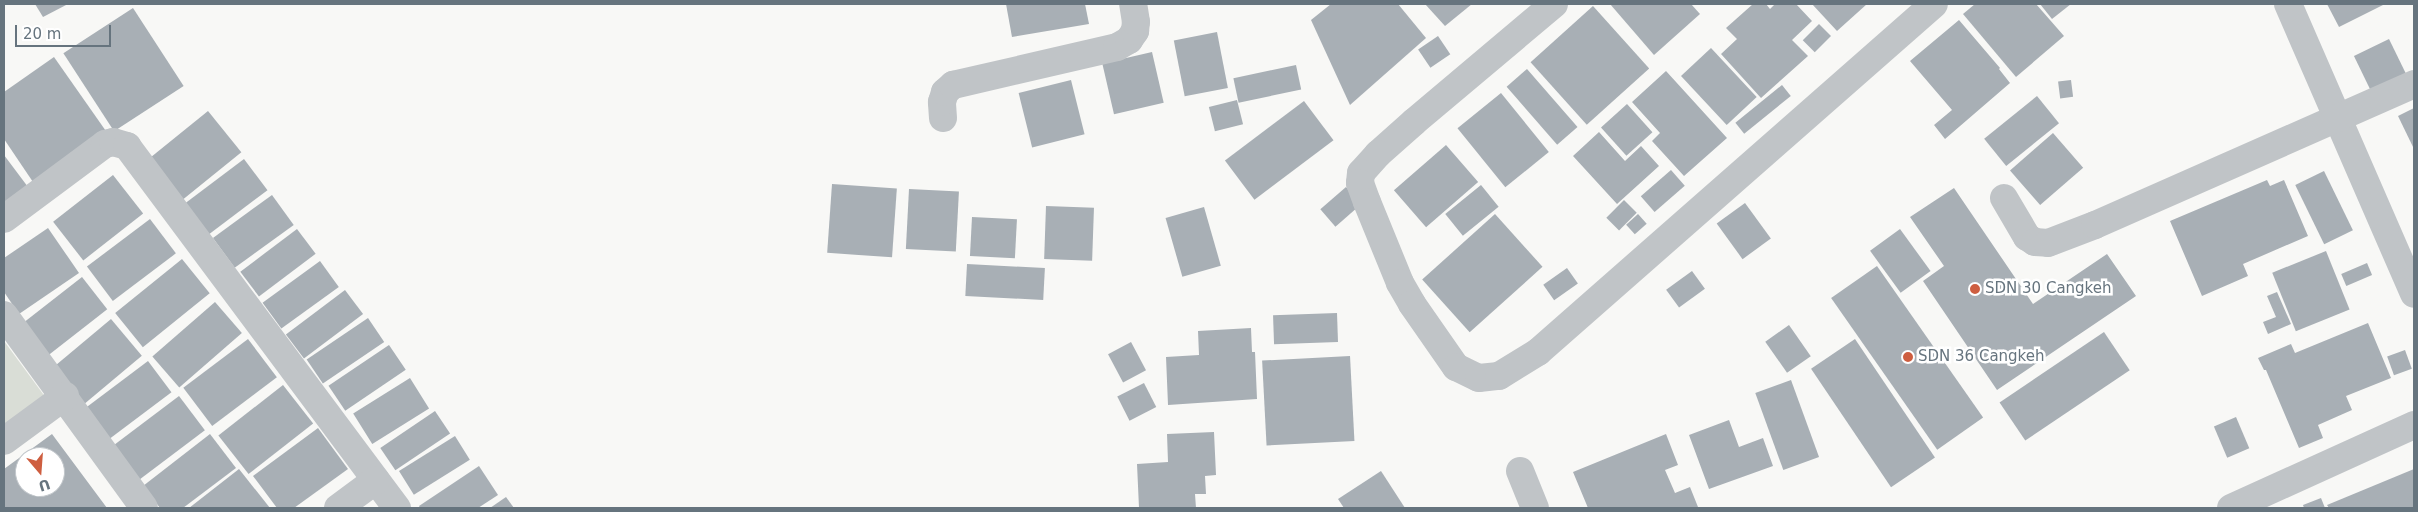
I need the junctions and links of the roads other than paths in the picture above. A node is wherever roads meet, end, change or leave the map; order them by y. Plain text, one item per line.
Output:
1 (1133, 4) edge
2 (1554, 4) edge
3 (1934, 4) edge
4 (2288, 4) edge
5 (2414, 84) edge
6 (943, 118) dead end
7 (2338, 118) junction
8 (2004, 198) dead end
9 (4, 219) edge
10 (2414, 294) edge
11 (4, 316) edge
12 (65, 396) junction
13 (2414, 425) edge
14 (4, 441) edge
15 (1520, 471) dead end
16 (376, 480) junction
17 (144, 508) edge
18 (338, 508) edge
19 (397, 508) edge
20 (1535, 508) edge
21 (2231, 508) edge

1 - 6 street
2 - 3 street
4 - 7 street
5 - 7 street
7 - 8 street
7 - 10 street
9 - 16 street
11 - 12 street
12 - 14 street
12 - 17 street
13 - 21 street
15 - 20 street
16 - 18 street
16 - 19 street

